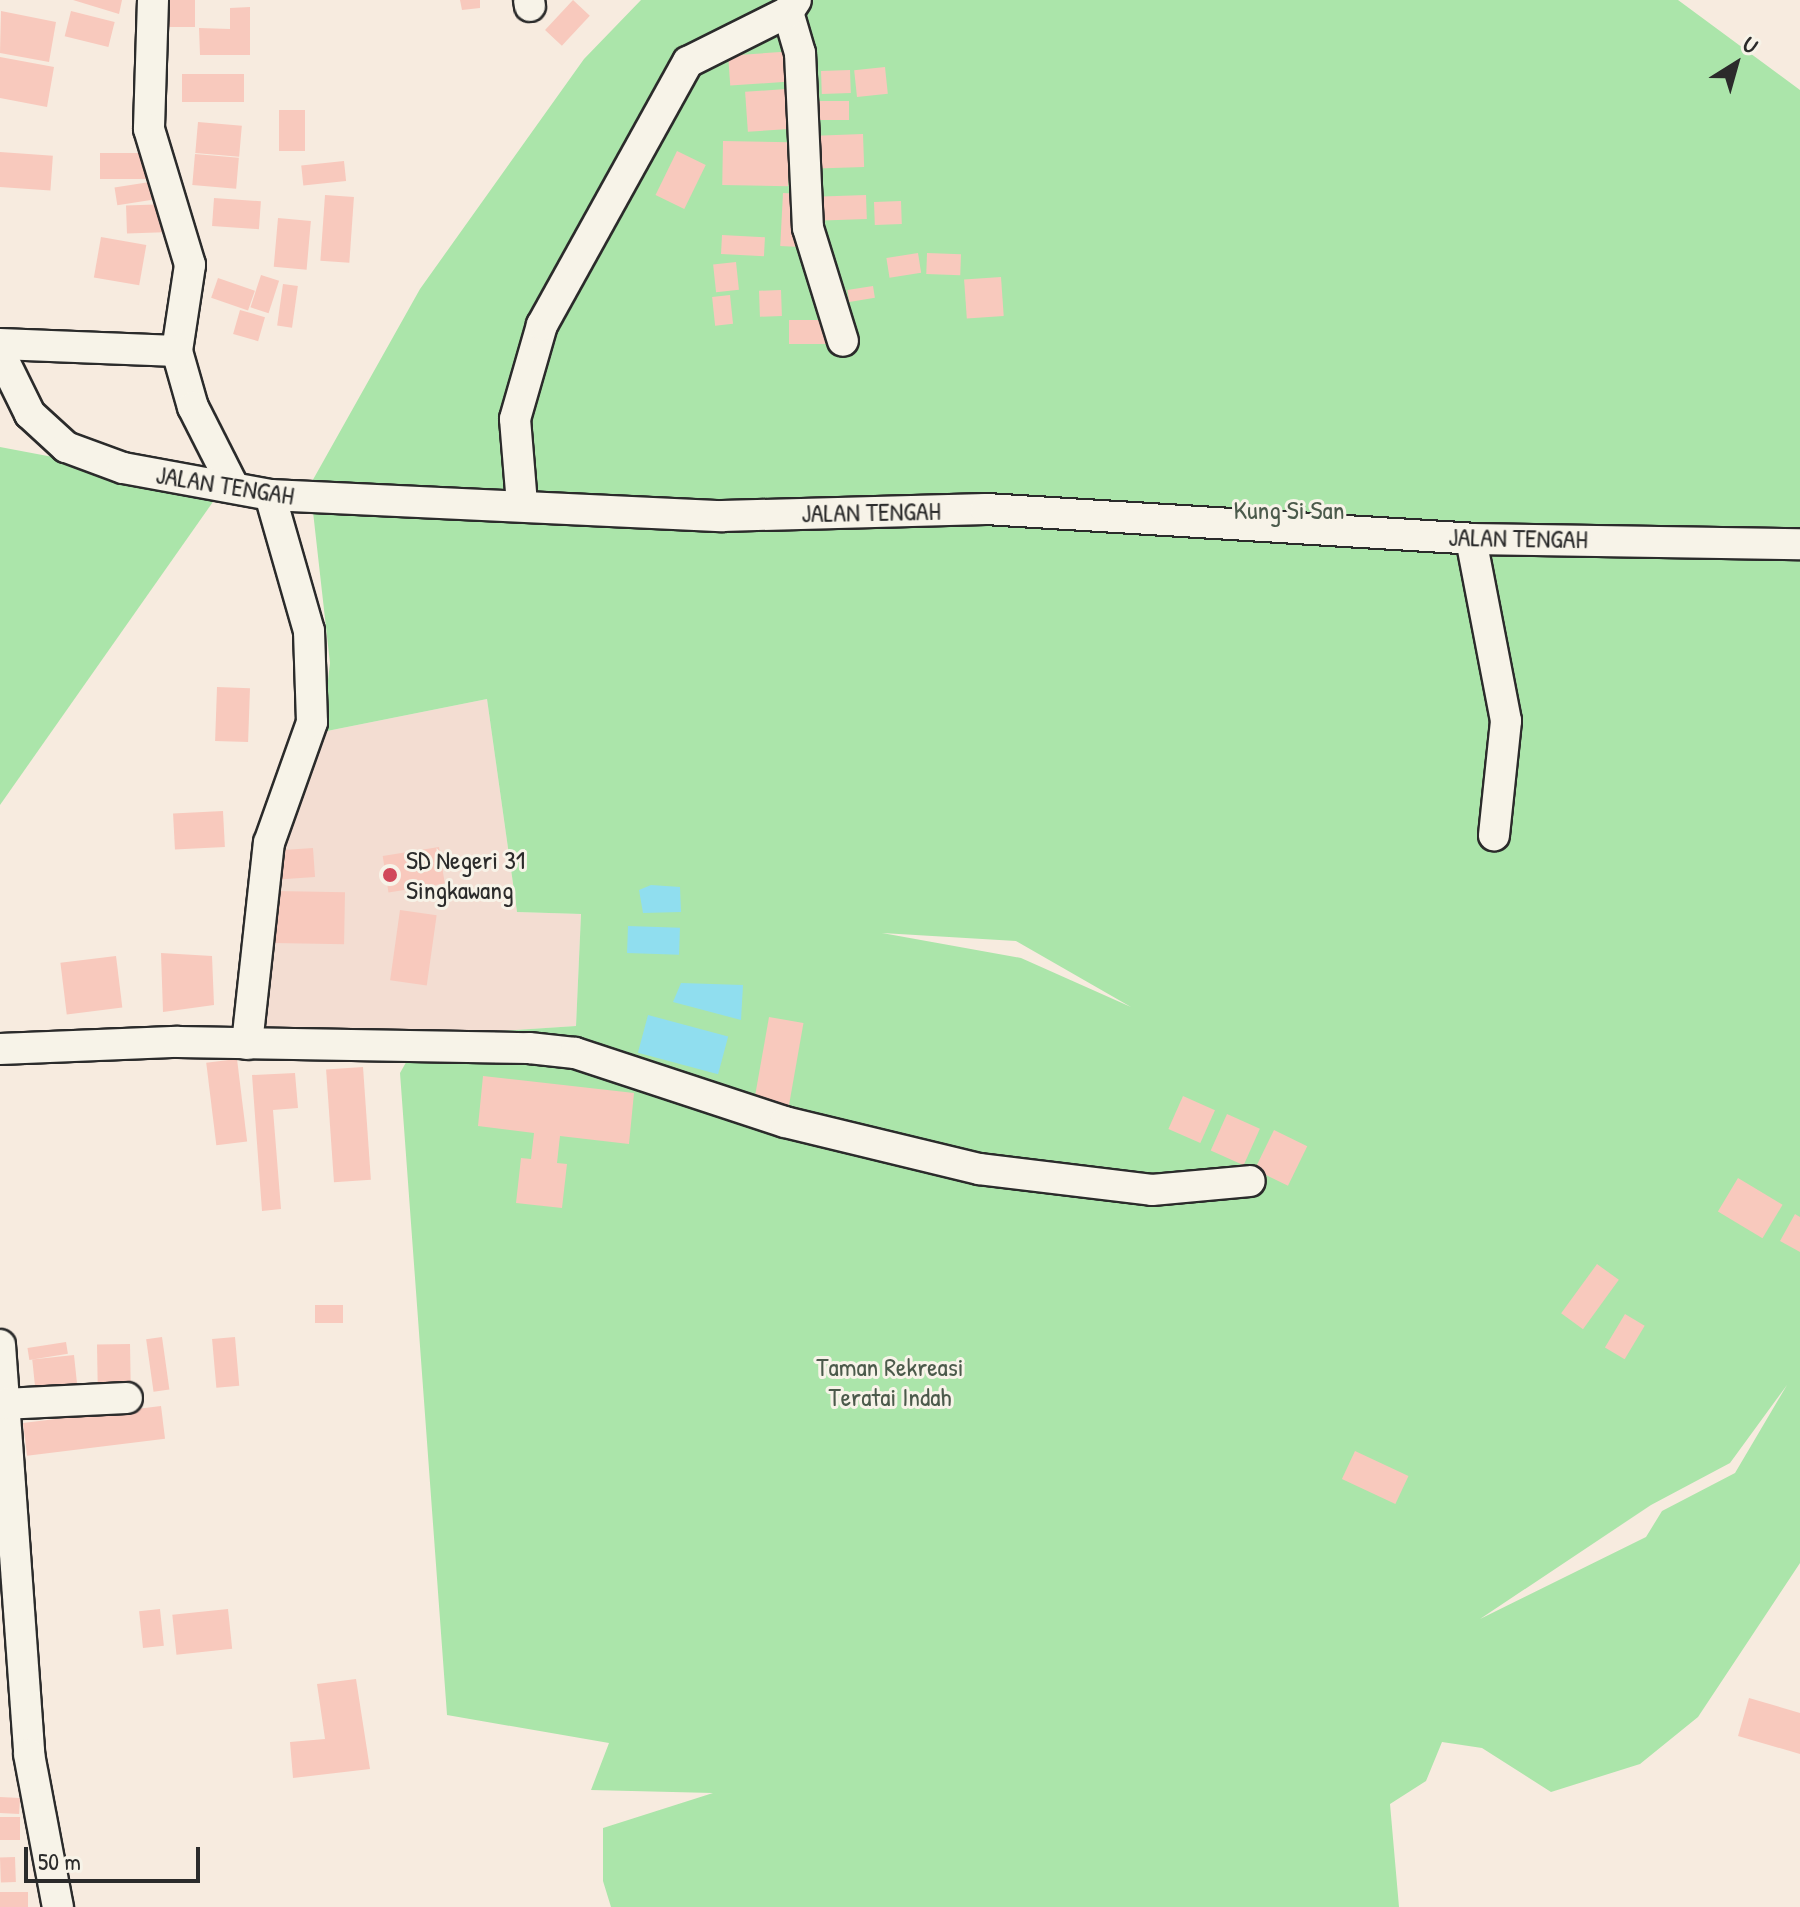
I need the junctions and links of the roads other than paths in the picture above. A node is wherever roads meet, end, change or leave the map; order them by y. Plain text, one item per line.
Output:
1 (153, 0) edge
2 (792, 6) edge
3 (843, 341) dead end
4 (0, 344) edge
5 (177, 351) junction
6 (0, 353) edge
7 (233, 486) junction
8 (270, 495) junction
9 (522, 504) junction
10 (1471, 539) junction
11 (1800, 544) edge
12 (1494, 835) dead end
13 (247, 1044) junction
14 (0, 1049) edge
15 (1250, 1181) dead end
16 (0, 1345) edge
17 (127, 1398) dead end
18 (5, 1404) junction
19 (58, 1907) edge

1 - 5 street
2 - 3 street
2 - 9 street
4 - 5 street
5 - 7 street
6 - 7 street, JALAN TENGAH
7 - 8 street, JALAN TENGAH
8 - 9 street, JALAN TENGAH
8 - 13 street
9 - 10 street, JALAN TENGAH
10 - 11 street, JALAN TENGAH
10 - 12 street
13 - 14 street
13 - 15 street
16 - 18 street
17 - 18 street
18 - 19 street

